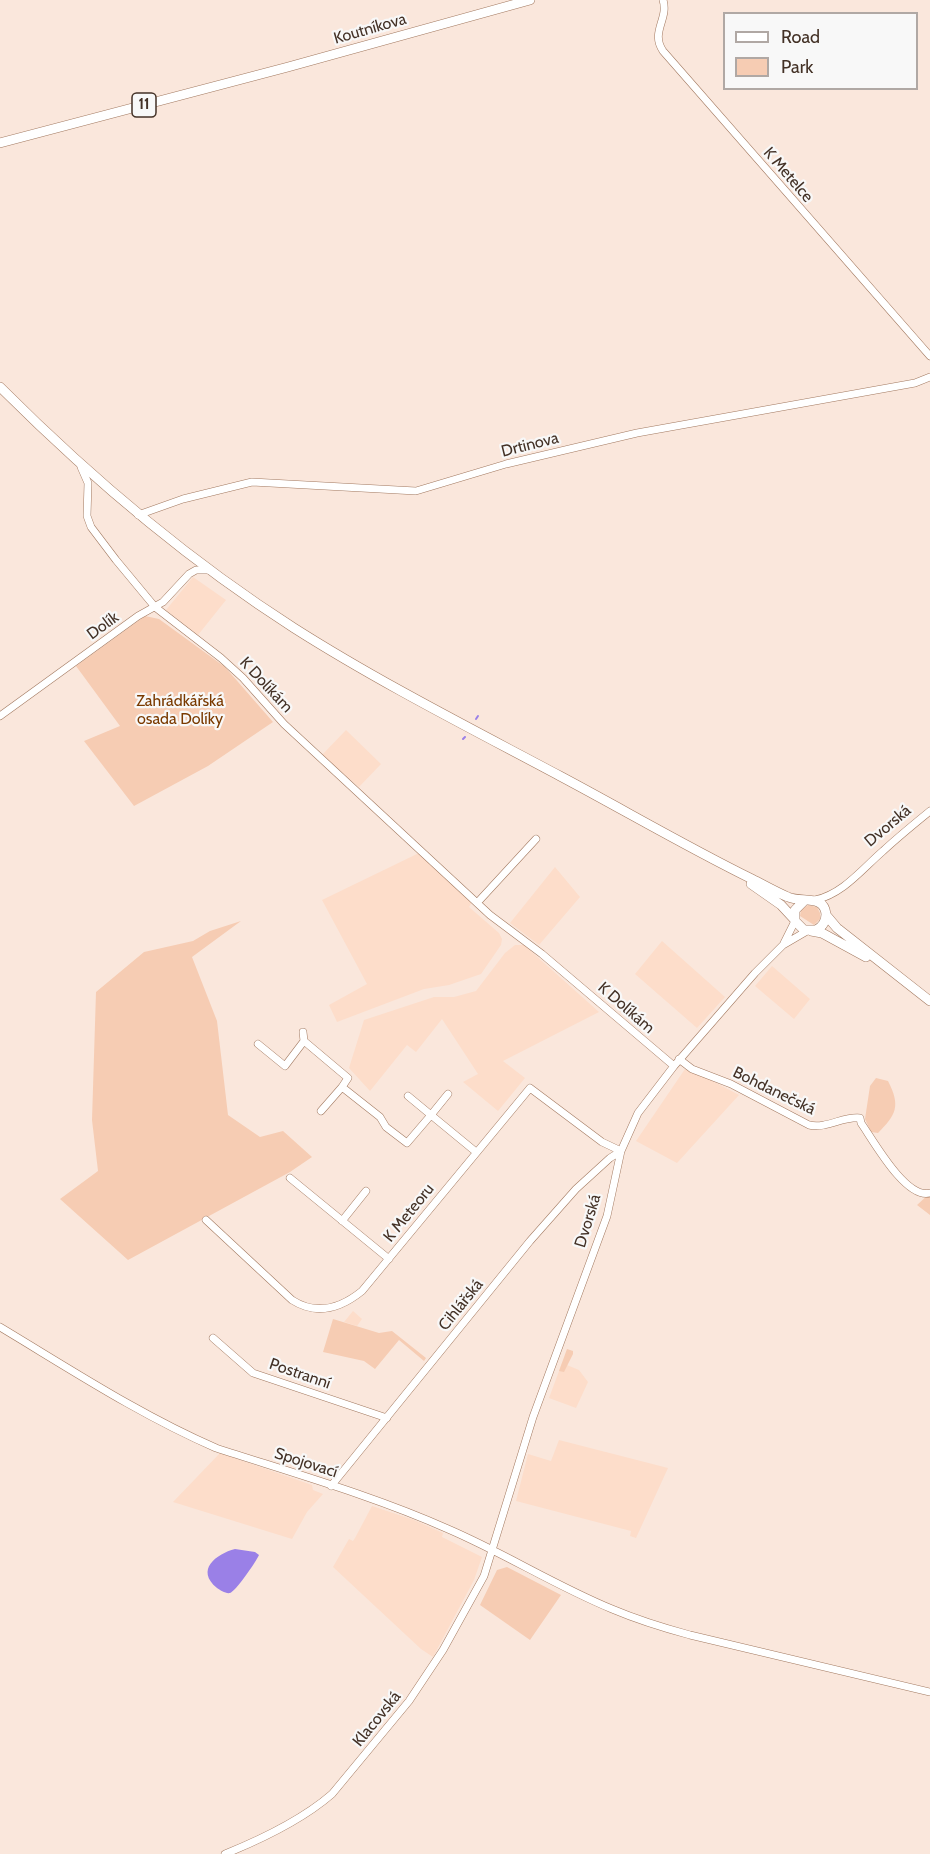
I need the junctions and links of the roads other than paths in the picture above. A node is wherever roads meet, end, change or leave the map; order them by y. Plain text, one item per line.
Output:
1 (530, 0) edge
2 (663, 0) edge
3 (0, 143) edge
4 (930, 356) edge
5 (930, 377) edge
6 (0, 387) edge
7 (78, 463) junction
8 (138, 515) junction
9 (209, 570) junction
10 (155, 607) junction
11 (0, 716) edge
12 (930, 811) edge
13 (536, 839) dead end
14 (724, 866) junction
15 (840, 890) junction
16 (810, 900) junction
17 (477, 903) junction
18 (826, 914) junction
19 (795, 920) junction
20 (809, 931) junction
21 (783, 945) junction
22 (894, 974) junction
23 (930, 1001) edge
24 (303, 1032) dead end
25 (304, 1041) junction
26 (258, 1044) dead end
27 (679, 1059) junction
28 (674, 1066) junction
29 (342, 1087) junction
30 (448, 1094) dead end
31 (408, 1096) dead end
32 (321, 1111) dead end
33 (431, 1114) junction
34 (621, 1151) junction
35 (476, 1152) junction
36 (290, 1178) dead end
37 (366, 1191) dead end
38 (930, 1192) edge
39 (206, 1220) dead end
40 (342, 1221) junction
41 (389, 1259) junction
42 (0, 1328) edge
43 (213, 1338) dead end
44 (387, 1418) junction
45 (331, 1486) junction
46 (494, 1549) junction
47 (930, 1692) edge
48 (225, 1854) edge

1 - 3 main road, Koutníkova / 11
2 - 4 street, K Metelce
5 - 8 street, Drtinova
6 - 7 main road
7 - 8 main road
7 - 10 street, K Dolíkám
8 - 9 main road
9 - 10 street, Dolík
9 - 14 main road
10 - 11 street, Dolík
10 - 17 street, K Dolíkám
12 - 15 street, Dvorská
13 - 17 street
14 - 16 main road
14 - 19 main road
15 - 16 street, Dvorská
15 - 18 street, Dvorská
16 - 18 main road
16 - 19 main road, Dvorská
17 - 28 street, K Dolíkám
18 - 20 main road, Dvorská
18 - 22 main road
19 - 20 main road
19 - 21 street, Dvorská
20 - 21 street, Dvorská
20 - 22 main road
21 - 27 street, Dvorská
22 - 23 main road
24 - 25 street
25 - 26 street
25 - 29 street
27 - 28 street, Dvorská
27 - 38 street, Bohdanečská
28 - 34 street, Dvorská
29 - 32 street
29 - 33 street
30 - 33 street
31 - 33 street
33 - 35 street
34 - 35 street, K Meteoru
34 - 44 street, Cihlářská
34 - 46 street, Dvorská
35 - 41 street, K Meteoru
36 - 40 street
37 - 40 street
39 - 41 street, K Meteoru
40 - 41 street
42 - 45 street, Spojovací
43 - 44 street, Postranní
44 - 45 street, Cihlářská
45 - 46 street, Spojovací
46 - 47 street, Spojovací
46 - 48 street, Klacovská

